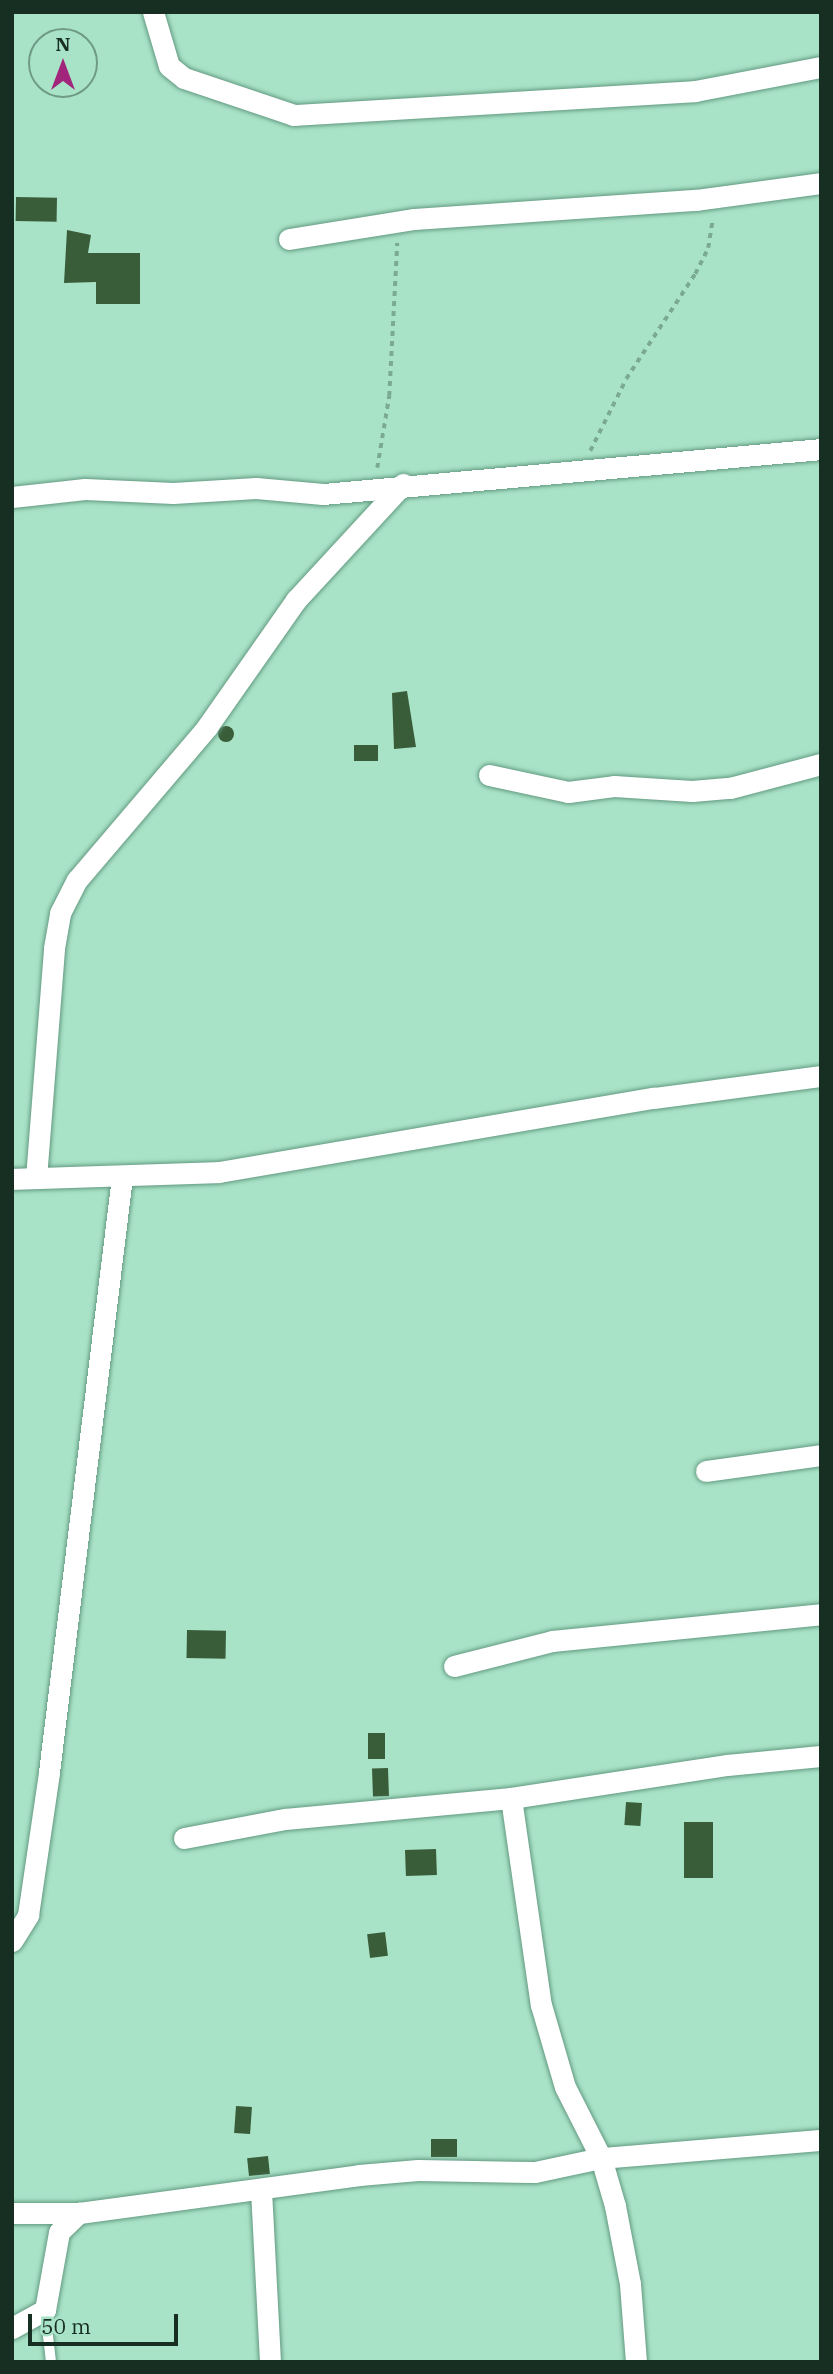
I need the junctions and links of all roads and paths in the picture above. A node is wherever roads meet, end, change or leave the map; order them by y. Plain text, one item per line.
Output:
1 (153, 12) edge
2 (821, 67) edge
3 (821, 183) edge
4 (715, 198) junction
5 (402, 221) junction
6 (289, 239) dead end
7 (821, 449) edge
8 (581, 468) junction
9 (403, 484) junction
10 (373, 488) junction
11 (12, 497) edge
12 (821, 764) edge
13 (489, 775) dead end
14 (821, 1076) edge
15 (122, 1177) junction
16 (36, 1178) junction
17 (12, 1179) edge
18 (821, 1455) edge
19 (706, 1471) dead end
20 (821, 1614) edge
21 (454, 1665) dead end
22 (821, 1756) edge
23 (511, 1798) junction
24 (184, 1838) dead end
25 (12, 1941) edge
26 (821, 2140) edge
27 (601, 2158) junction
28 (261, 2190) junction
29 (12, 2213) edge
30 (79, 2213) junction
31 (46, 2310) junction
32 (12, 2328) edge
33 (51, 2362) edge
34 (270, 2362) edge
35 (636, 2362) edge

1 - 2 street
3 - 4 street
4 - 5 street
4 - 8 path
5 - 6 street
5 - 10 path
7 - 8 street
8 - 9 street
9 - 10 street
9 - 16 street
10 - 11 street
12 - 13 street
14 - 15 street
15 - 16 street
15 - 25 street
16 - 17 street
18 - 19 street
20 - 21 street
22 - 23 street
23 - 24 street
23 - 27 street
26 - 27 street
27 - 28 street
27 - 35 street
28 - 30 street
28 - 34 street
29 - 30 street
30 - 31 street
31 - 32 street
31 - 33 lane

